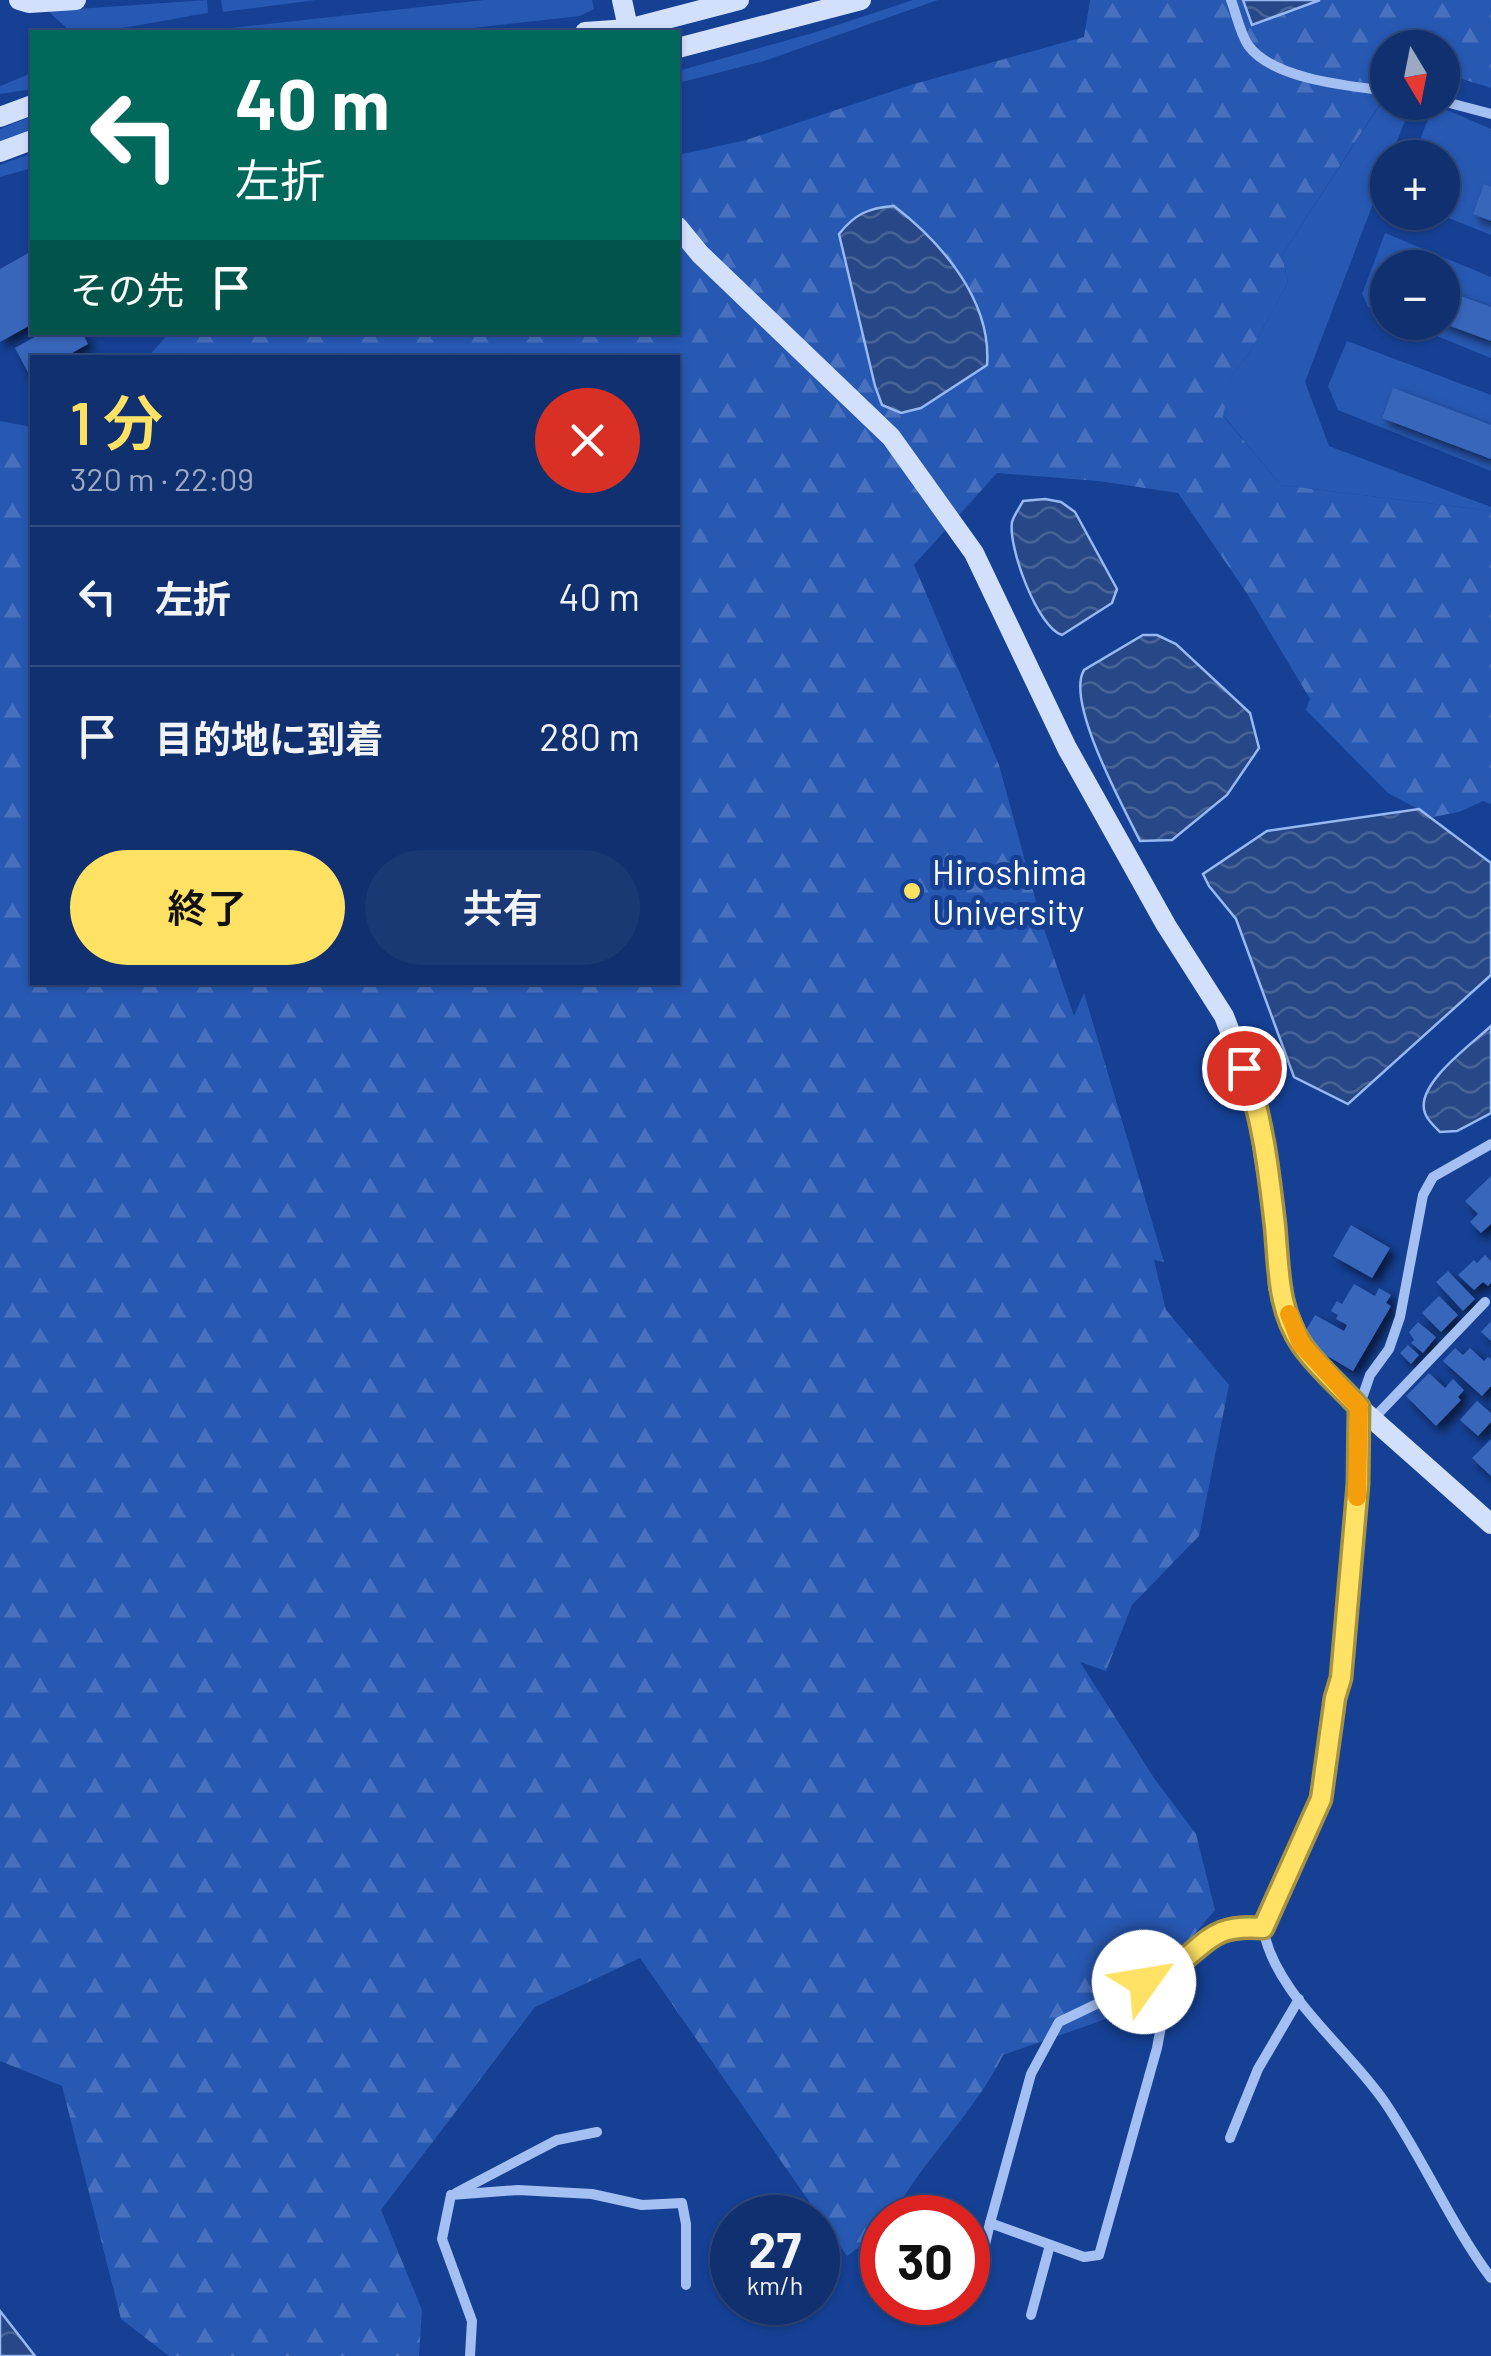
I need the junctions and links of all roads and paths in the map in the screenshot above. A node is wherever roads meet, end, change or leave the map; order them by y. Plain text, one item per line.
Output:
1 (19, 0) edge
2 (76, 0) edge
3 (622, 0) edge
4 (739, 0) edge
5 (861, 0) edge
6 (1231, 0) edge
7 (628, 30) edge
8 (632, 30) edge
9 (680, 47) edge
10 (1370, 88) edge
11 (1460, 105) edge
12 (30, 106) edge
13 (1491, 114) edge
14 (0, 117) edge
15 (30, 141) edge
16 (0, 152) edge
17 (680, 229) edge
18 (1491, 1144) edge
19 (1484, 1302) dead end
20 (1366, 1413) junction
21 (1491, 1524) edge
22 (1263, 1928) junction
23 (1172, 1968) junction
24 (1300, 1999) junction
25 (597, 2132) dead end
26 (1230, 2138) dead end
27 (450, 2196) junction
28 (990, 2223) joint
29 (1050, 2245) junction
30 (1491, 2278) edge
31 (686, 2285) dead end
32 (1031, 2315) dead end
33 (470, 2356) edge

1 - 2 street
3 - 7 street
4 - 8 street
5 - 9 street
6 - 10 street
11 - 13 street
12 - 14 street
15 - 16 street
17 - 20 street
18 - 20 street
19 - 20 street
20 - 21 street
20 - 22 street
22 - 23 street
22 - 24 street
23 - 28 street
23 - 29 street
24 - 26 street
24 - 30 street
25 - 27 street
27 - 31 street
27 - 33 street
28 - 29 street
29 - 32 street

